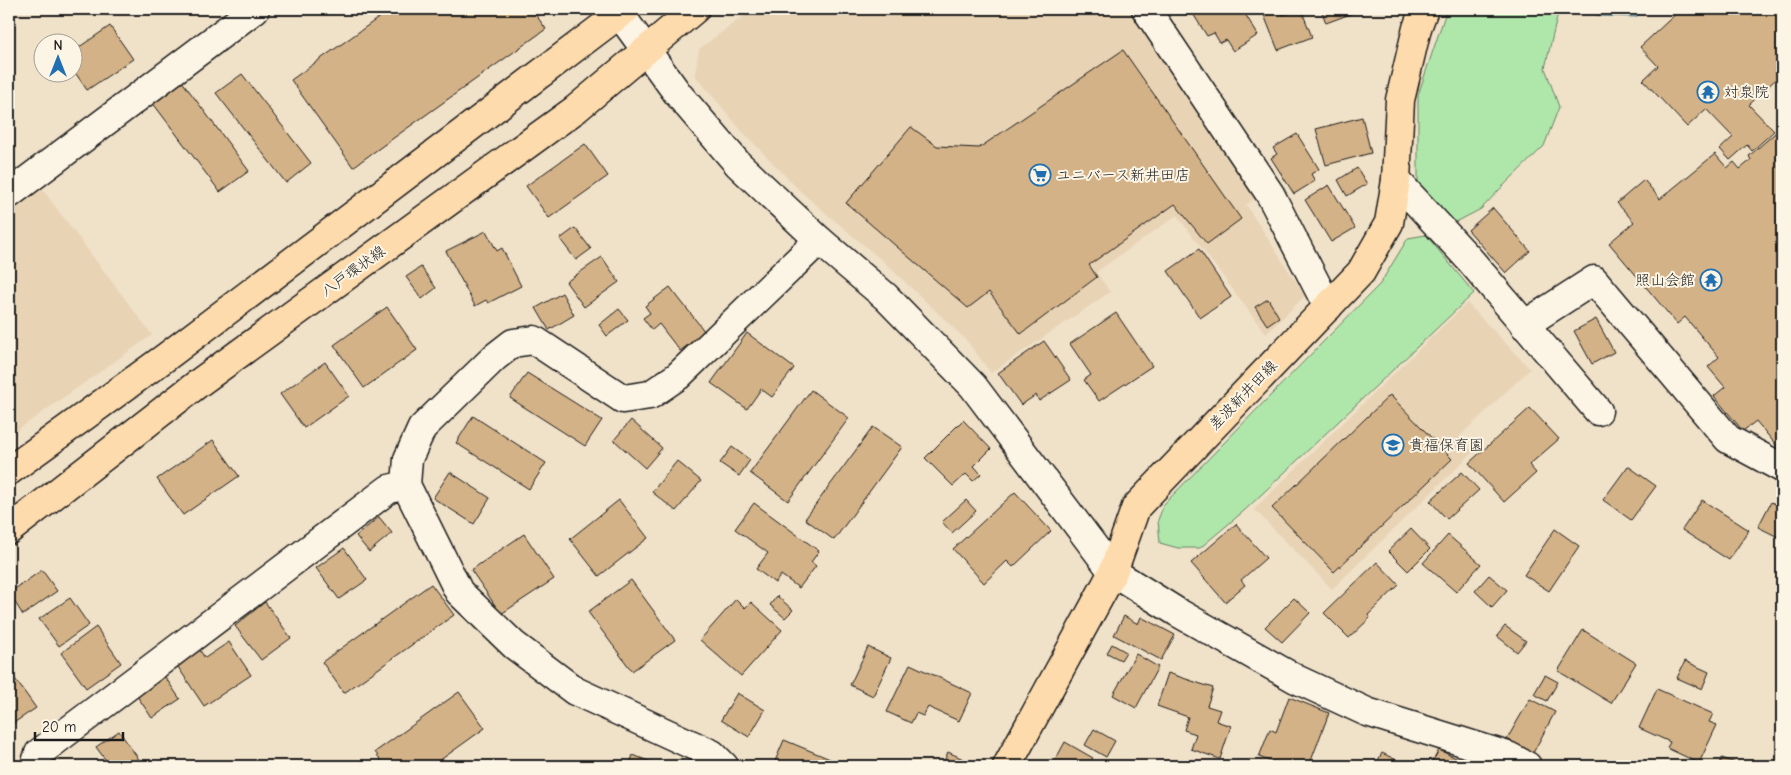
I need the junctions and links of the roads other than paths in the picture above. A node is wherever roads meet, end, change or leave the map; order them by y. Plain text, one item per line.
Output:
1 (255, 9) edge
2 (695, 9) edge
3 (1146, 9) edge
4 (1424, 9) edge
5 (620, 10) edge
6 (647, 49) junction
7 (1396, 180) junction
8 (9, 194) edge
9 (818, 240) junction
10 (1328, 307) junction
11 (1524, 325) junction
12 (1598, 411) dead end
13 (1782, 468) edge
14 (9, 471) edge
15 (406, 484) junction
16 (9, 530) edge
17 (1113, 572) junction
18 (35, 766) edge
19 (724, 766) edge
20 (1007, 766) edge
21 (1527, 766) edge

1 - 8 street
2 - 6 main road, 八戸環状線
3 - 10 street
4 - 7 main road, 差波新井田線
5 - 6 street
5 - 14 main road
6 - 9 street
6 - 16 main road, 八戸環状線
7 - 10 main road, 差波新井田線
7 - 11 street
9 - 15 street
9 - 17 street
10 - 17 main road, 差波新井田線
11 - 12 street
11 - 13 street
15 - 18 street
15 - 19 street
17 - 20 main road, 差波新井田線
17 - 21 street

